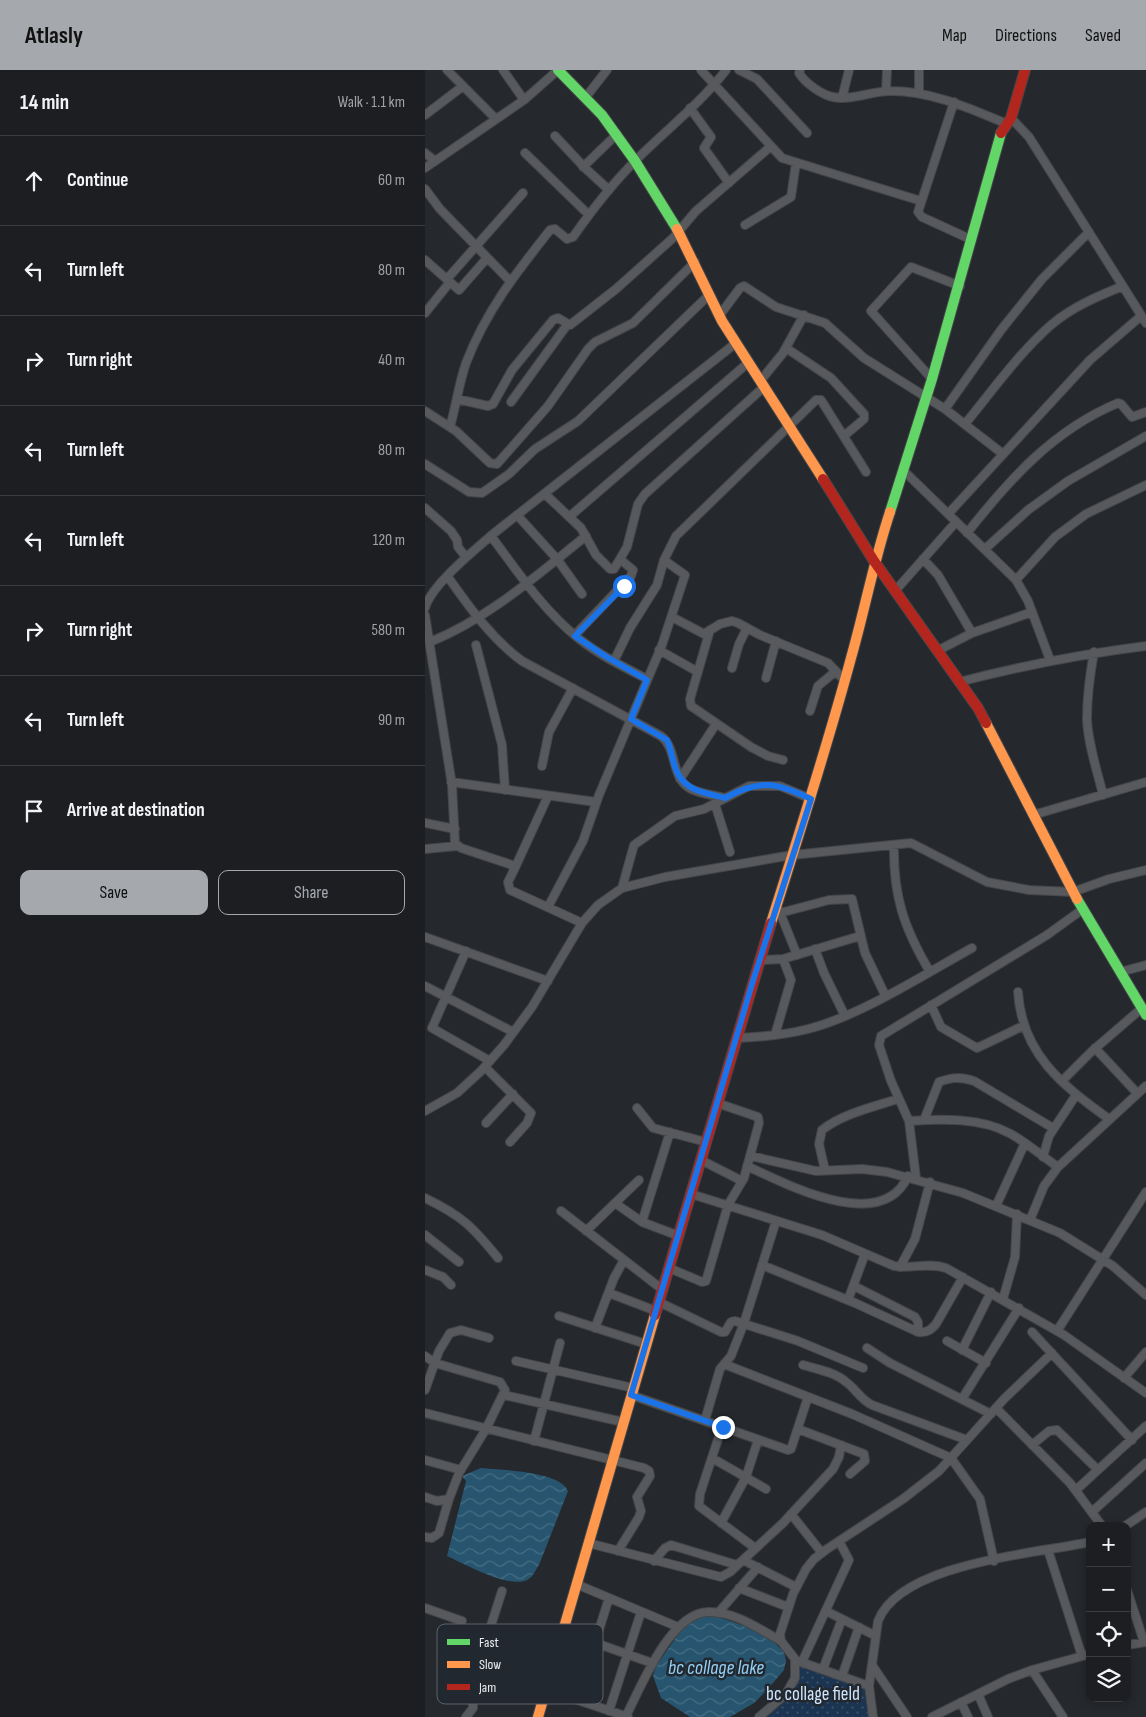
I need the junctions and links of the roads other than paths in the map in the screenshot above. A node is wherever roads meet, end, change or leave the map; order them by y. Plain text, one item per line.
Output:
1 (447, 70) edge
2 (503, 70) edge
3 (558, 70) edge
4 (607, 70) edge
5 (701, 70) edge
6 (726, 70) edge
7 (739, 70) edge
8 (799, 70) edge
9 (849, 70) edge
10 (887, 70) edge
11 (919, 70) edge
12 (1025, 70) edge
13 (714, 84) junction
14 (463, 86) junction
15 (886, 91) junction
16 (919, 93) junction
17 (585, 98) junction
18 (842, 98) junction
19 (524, 100) junction
20 (954, 102) junction
21 (690, 108) junction
22 (425, 115) edge
23 (496, 119) junction
24 (1009, 121) junction
25 (807, 132) dead end
26 (617, 134) junction
27 (555, 136) dead end
28 (770, 147) junction
29 (525, 153) dead end
30 (425, 154) edge
31 (435, 161) junction
32 (635, 161) junction
33 (796, 163) junction
34 (583, 167) junction
35 (425, 168) edge
36 (729, 183) junction
37 (425, 189) edge
38 (609, 190) junction
39 (523, 193) dead end
40 (921, 201) junction
41 (589, 215) junction
42 (745, 225) dead end
43 (679, 232) junction
44 (1089, 232) junction
45 (972, 240) junction
46 (475, 246) junction
47 (487, 258) junction
48 (425, 260) edge
49 (695, 262) junction
50 (448, 281) junction
51 (509, 281) junction
52 (960, 286) junction
53 (1123, 286) junction
54 (709, 295) junction
55 (425, 312) edge
56 (804, 315) junction
57 (719, 316) junction
58 (1144, 319) edge
59 (567, 325) junction
60 (736, 343) junction
61 (786, 348) junction
62 (749, 362) junction
63 (932, 379) junction
64 (763, 383) junction
65 (927, 396) junction
66 (457, 399) junction
67 (511, 402) dead end
68 (945, 409) junction
69 (425, 411) edge
70 (1146, 412) edge
71 (965, 424) junction
72 (450, 426) junction
73 (789, 426) junction
74 (844, 436) junction
75 (1146, 436) edge
76 (1003, 454) junction
77 (425, 464) edge
78 (904, 471) junction
79 (866, 472) dead end
80 (1146, 485) edge
81 (545, 494) junction
82 (425, 508) edge
83 (948, 514) junction
84 (517, 515) junction
85 (569, 517) junction
86 (956, 522) junction
87 (967, 533) junction
88 (491, 536) junction
89 (586, 536) junction
90 (985, 549) junction
91 (467, 557) junction
92 (557, 559) junction
93 (923, 559) junction
94 (621, 560) junction
95 (664, 560) junction
96 (874, 560) junction
97 (448, 577) junction
98 (1016, 580) junction
99 (527, 583) junction
100 (895, 591) junction
101 (582, 594) dead end
102 (425, 608) edge
103 (1032, 612) junction
104 (425, 615) edge
105 (671, 617) junction
106 (477, 618) junction
107 (747, 628) junction
108 (710, 630) junction
109 (972, 633) junction
110 (575, 636) junction
111 (430, 642) junction
112 (776, 642) junction
113 (476, 645) dead end
114 (1146, 646) edge
115 (659, 650) junction
116 (937, 651) junction
117 (1094, 652) junction
118 (1050, 660) junction
119 (614, 661) junction
120 (732, 668) dead end
121 (836, 671) junction
122 (698, 672) junction
123 (766, 678) dead end
124 (647, 680) junction
125 (845, 681) junction
126 (959, 682) junction
127 (573, 688) junction
128 (810, 711) dead end
129 (631, 719) junction
130 (716, 724) junction
131 (783, 760) dead end
132 (542, 766) dead end
133 (680, 779) junction
134 (451, 782) junction
135 (1146, 782) edge
136 (505, 790) junction
137 (1103, 795) junction
138 (548, 796) junction
139 (725, 798) junction
140 (811, 799) junction
141 (596, 802) junction
142 (715, 804) junction
143 (1033, 815) junction
144 (425, 823) edge
145 (455, 828) junction
146 (894, 845) junction
147 (457, 846) junction
148 (425, 849) edge
149 (730, 852) dead end
150 (792, 855) junction
151 (514, 870) junction
152 (1146, 870) edge
153 (622, 888) junction
154 (1073, 892) junction
155 (548, 907) junction
156 (1083, 909) junction
157 (778, 910) junction
158 (582, 923) junction
159 (425, 936) edge
160 (860, 936) junction
161 (973, 948) dead end
162 (815, 949) junction
163 (466, 951) junction
164 (797, 955) junction
165 (783, 959) junction
166 (760, 960) junction
167 (1146, 965) edge
168 (929, 972) junction
169 (1120, 972) junction
170 (548, 981) junction
171 (425, 986) edge
172 (1018, 992) dead end
173 (885, 995) junction
174 (446, 997) junction
175 (931, 1005) junction
176 (1144, 1012) edge
177 (845, 1016) junction
178 (429, 1026) edge
179 (1023, 1026) junction
180 (513, 1032) junction
181 (775, 1036) junction
182 (736, 1038) junction
183 (1095, 1048) junction
184 (488, 1064) junction
185 (1062, 1082) junction
186 (1146, 1086) edge
187 (1137, 1093) junction
188 (513, 1094) junction
189 (1076, 1094) junction
190 (898, 1099) junction
191 (717, 1103) junction
192 (637, 1108) dead end
193 (425, 1111) edge
194 (1109, 1119) junction
195 (924, 1120) junction
196 (909, 1121) junction
197 (486, 1122) dead end
198 (1053, 1128) junction
199 (669, 1132) junction
200 (510, 1142) dead end
201 (706, 1142) junction
202 (1025, 1143) junction
203 (751, 1156) junction
204 (1043, 1157) junction
205 (701, 1160) junction
206 (747, 1166) junction
207 (1058, 1167) junction
208 (825, 1170) junction
209 (912, 1177) junction
210 (639, 1180) dead end
211 (742, 1181) junction
212 (930, 1182) junction
213 (1146, 1192) edge
214 (691, 1194) junction
215 (425, 1198) edge
216 (615, 1203) junction
217 (727, 1205) junction
218 (996, 1206) junction
219 (561, 1211) dead end
220 (1017, 1214) junction
221 (1030, 1220) junction
222 (776, 1221) junction
223 (642, 1222) junction
224 (586, 1231) junction
225 (425, 1235) edge
226 (679, 1236) junction
227 (865, 1254) junction
228 (498, 1258) dead end
229 (624, 1260) junction
230 (1103, 1260) junction
231 (459, 1262) dead end
232 (762, 1265) junction
233 (900, 1267) junction
234 (669, 1268) junction
235 (425, 1270) edge
236 (963, 1276) junction
237 (451, 1285) dead end
238 (854, 1286) junction
239 (663, 1290) junction
240 (991, 1292) junction
241 (609, 1293) junction
242 (1146, 1295) edge
243 (1003, 1299) junction
244 (848, 1300) junction
245 (658, 1307) junction
246 (1019, 1308) junction
247 (559, 1316) dead end
248 (744, 1324) junction
249 (595, 1328) junction
250 (1057, 1330) junction
251 (918, 1332) junction
252 (1032, 1332) dead end
253 (489, 1338) dead end
254 (947, 1342) dead end
255 (560, 1343) dead end
256 (646, 1344) junction
257 (867, 1348) dead end
258 (962, 1350) junction
259 (1146, 1352) edge
260 (1052, 1353) junction
261 (425, 1356) edge
262 (516, 1361) dead end
263 (435, 1362) junction
264 (986, 1363) junction
265 (724, 1364) junction
266 (803, 1365) dead end
267 (863, 1368) dead end
268 (554, 1370) junction
269 (1124, 1378) junction
270 (425, 1390) edge
271 (632, 1392) junction
272 (1146, 1394) edge
273 (504, 1396) junction
274 (809, 1397) junction
275 (962, 1399) junction
276 (545, 1404) junction
277 (993, 1411) junction
278 (425, 1413) edge
279 (705, 1420) junction
280 (623, 1422) junction
281 (1146, 1426) edge
282 (723, 1427) junction
283 (486, 1429) junction
284 (798, 1430) junction
285 (758, 1440) junction
286 (967, 1440) junction
287 (1132, 1440) junction
288 (534, 1441) junction
289 (841, 1445) junction
290 (1032, 1445) junction
291 (712, 1458) junction
292 (951, 1458) junction
293 (425, 1460) edge
294 (612, 1460) junction
295 (1146, 1462) edge
296 (461, 1470) junction
297 (1098, 1470) junction
298 (850, 1474) dead end
299 (746, 1478) junction
300 (766, 1489) dead end
301 (1076, 1490) junction
302 (425, 1497) edge
303 (449, 1499) junction
304 (1093, 1511) junction
305 (1146, 1512) edge
306 (791, 1514) junction
307 (1100, 1522) edge
308 (1131, 1522) edge
309 (721, 1523) junction
310 (425, 1537) edge
311 (839, 1541) junction
312 (588, 1543) junction
313 (1086, 1543) edge
314 (755, 1548) junction
315 (1048, 1550) junction
316 (617, 1551) junction
317 (823, 1552) junction
318 (994, 1560) junction
319 (654, 1561) junction
320 (740, 1562) junction
321 (758, 1567) junction
322 (576, 1584) junction
323 (796, 1587) junction
324 (739, 1588) junction
325 (503, 1591) dead end
326 (609, 1598) junction
327 (1131, 1602) edge
328 (787, 1607) junction
329 (425, 1608) edge
330 (826, 1611) junction
331 (641, 1612) junction
332 (718, 1613) junction
333 (842, 1619) junction
334 (462, 1621) dead end
335 (492, 1624) edge
336 (564, 1624) edge
337 (601, 1624) edge
338 (678, 1627) junction
339 (859, 1627) junction
340 (876, 1636) junction
341 (781, 1641) junction
342 (1145, 1642) edge
343 (1131, 1644) edge
344 (603, 1646) edge
345 (627, 1653) junction
346 (1086, 1655) edge
347 (799, 1661) junction
348 (652, 1663) junction
349 (872, 1664) junction
350 (823, 1670) junction
351 (1032, 1670) junction
352 (842, 1676) junction
353 (869, 1686) junction
354 (978, 1694) junction
355 (961, 1702) junction
356 (473, 1704) edge
357 (541, 1704) edge
358 (589, 1704) edge
359 (609, 1711) junction
360 (466, 1717) edge
361 (538, 1717) edge
362 (627, 1717) edge
363 (759, 1717) edge
364 (873, 1717) edge
365 (907, 1717) edge
366 (931, 1717) edge
367 (968, 1717) edge
368 (988, 1717) edge
369 (1063, 1717) edge

1 - 14 street
2 - 19 street
3 - 17 street
3 - 19 street
4 - 17 street
5 - 13 street
6 - 13 street
7 - 25 street
8 - 18 street
9 - 18 street
10 - 15 street
11 - 16 street
12 - 24 street
13 - 21 street
13 - 28 street
14 - 22 street
14 - 23 street
15 - 16 street
15 - 18 street
16 - 20 street
17 - 26 street
19 - 23 street
20 - 24 street
20 - 40 street
21 - 32 street
21 - 36 street
23 - 31 street
24 - 44 street
24 - 45 street
26 - 32 street
26 - 34 street
27 - 34 street
28 - 33 street
28 - 36 street
29 - 41 street
30 - 31 street
31 - 35 street
32 - 38 street
32 - 43 street
33 - 40 street
33 - 42 street
34 - 38 street
36 - 43 street
37 - 46 street
38 - 41 street
39 - 46 street
40 - 45 street
41 - 51 street
43 - 49 street
43 - 59 street
44 - 53 street
44 - 68 street
45 - 52 street
46 - 47 street
46 - 50 street
47 - 50 street
47 - 51 street
48 - 50 street
49 - 54 street
49 - 72 street
50 - 55 street
51 - 66 street
52 - 63 street
52 - 63 street
53 - 58 street
53 - 71 street
54 - 57 street
54 - 77 street
56 - 57 street
56 - 61 street
56 - 65 street
57 - 60 street
58 - 76 street
59 - 66 street
59 - 67 street
60 - 62 street
60 - 81 street
61 - 64 street
61 - 74 street
62 - 64 street
62 - 85 street
63 - 65 street
64 - 73 street
64 - 94 street
65 - 68 street
65 - 78 street
66 - 72 street
68 - 71 street
69 - 72 street
70 - 87 street
71 - 76 street
73 - 74 street
73 - 95 street
73 - 96 street
74 - 79 street
75 - 90 street
76 - 83 street
78 - 83 street
78 - 96 street
80 - 98 street
81 - 84 street
81 - 85 street
82 - 91 street
83 - 86 street
84 - 88 street
84 - 92 street
85 - 89 street
86 - 87 street
86 - 93 street
87 - 90 street
88 - 91 street
88 - 99 street
89 - 92 street
89 - 94 street
90 - 98 street
91 - 97 street
92 - 99 street
92 - 101 street
93 - 100 street
93 - 109 street
94 - 110 street
95 - 105 street
95 - 119 street
96 - 100 street
96 - 125 street
97 - 102 street
97 - 106 street
98 - 103 street
99 - 106 street
99 - 110 street
100 - 116 street
103 - 109 street
103 - 118 street
104 - 111 street
105 - 108 street
105 - 115 street
106 - 111 street
106 - 127 street
107 - 108 street
107 - 112 street
107 - 120 street
108 - 122 street
109 - 116 street
110 - 119 street
111 - 134 street
112 - 121 street
112 - 123 street
113 - 136 street
114 - 117 street
115 - 122 street
115 - 124 street
116 - 126 street
117 - 118 street
117 - 137 street
118 - 126 street
119 - 124 street
121 - 125 street
121 - 128 street
122 - 130 street
124 - 129 street
125 - 140 street
126 - 143 street
127 - 129 street
127 - 132 street
129 - 133 street
129 - 141 street
130 - 131 street
130 - 133 street
133 - 139 street
134 - 136 street
134 - 145 street
135 - 137 street
136 - 138 street
137 - 143 street
138 - 141 street
138 - 151 street
139 - 140 street
139 - 142 street
140 - 150 street
141 - 155 street
142 - 149 street
142 - 153 street
143 - 154 street
144 - 145 street
145 - 147 street
146 - 150 street
146 - 154 street
146 - 168 street
147 - 148 street
147 - 151 street
150 - 153 street
150 - 157 street
151 - 155 street
152 - 154 street
153 - 158 street
154 - 156 street
155 - 158 street
156 - 169 street
156 - 175 street
157 - 160 street
157 - 164 street
157 - 166 street
158 - 170 street
159 - 163 street
160 - 162 street
160 - 173 street
161 - 168 street
162 - 164 street
162 - 177 street
163 - 170 street
163 - 174 street
164 - 165 street
165 - 166 street
165 - 181 street
166 - 182 street
167 - 169 street
168 - 173 street
169 - 176 street
170 - 180 street
171 - 174 street
172 - 179 street
173 - 177 street
174 - 178 street
174 - 180 street
175 - 179 street
175 - 190 street
176 - 183 street
177 - 181 street
178 - 184 street
179 - 185 street
180 - 184 street
181 - 182 street
182 - 191 street
183 - 185 street
183 - 187 street
184 - 188 street
184 - 193 street
185 - 189 street
186 - 187 street
187 - 194 street
188 - 197 street
188 - 200 street
189 - 194 street
189 - 198 street
190 - 196 street
190 - 208 street
191 - 201 street
191 - 203 street
192 - 199 street
194 - 207 street
195 - 196 street
195 - 198 street
195 - 202 street
196 - 209 street
198 - 204 street
199 - 201 street
199 - 223 street
201 - 205 street
202 - 204 street
202 - 218 street
203 - 206 street
203 - 208 street
204 - 207 street
205 - 211 street
205 - 214 street
206 - 209 street
206 - 211 street
207 - 221 street
208 - 209 street
209 - 212 street
210 - 216 street
211 - 217 street
212 - 218 street
212 - 233 street
213 - 230 street
214 - 217 street
214 - 226 street
215 - 228 street
216 - 223 street
216 - 224 street
217 - 222 street
217 - 234 street
218 - 220 street
219 - 224 street
220 - 221 street
220 - 243 street
221 - 230 street
222 - 227 street
222 - 232 street
223 - 226 street
224 - 229 street
225 - 231 street
226 - 234 street
227 - 233 street
227 - 238 street
229 - 239 street
229 - 241 street
230 - 242 street
230 - 250 street
232 - 244 street
232 - 248 street
233 - 236 street
234 - 239 street
235 - 237 street
236 - 240 street
236 - 251 street
238 - 244 street
238 - 251 street
239 - 245 street
240 - 243 street
240 - 258 street
241 - 245 street
241 - 249 street
243 - 246 street
244 - 251 street
245 - 248 street
245 - 256 street
246 - 250 street
246 - 264 street
247 - 249 street
248 - 265 street
248 - 267 street
249 - 256 street
250 - 269 street
252 - 260 street
253 - 263 street
254 - 258 street
255 - 268 street
256 - 271 street
257 - 275 street
258 - 264 street
259 - 269 street
260 - 277 street
260 - 287 street
261 - 263 street
262 - 268 street
263 - 270 street
263 - 273 street
264 - 275 street
265 - 274 street
265 - 279 street
266 - 286 street
268 - 271 street
268 - 276 street
269 - 272 street
271 - 279 street
271 - 280 street
273 - 276 street
273 - 283 street
274 - 284 street
274 - 292 street
275 - 277 street
276 - 280 street
276 - 288 street
277 - 286 street
277 - 290 street
278 - 283 street
279 - 282 street
280 - 294 street
281 - 287 street
282 - 285 street
282 - 291 street
283 - 288 street
283 - 296 street
284 - 285 street
284 - 289 street
285 - 299 street
286 - 292 street
287 - 297 street
288 - 294 street
289 - 298 street
289 - 306 street
290 - 297 street
290 - 301 street
291 - 299 street
291 - 309 street
292 - 311 street
292 - 318 street
293 - 296 street
294 - 312 street
294 - 316 street
295 - 304 street
296 - 303 street
297 - 301 street
299 - 300 street
299 - 309 street
301 - 304 street
302 - 303 street
303 - 310 street
304 - 307 street
305 - 308 street
306 - 314 street
306 - 317 street
309 - 314 street
311 - 317 street
311 - 330 street
312 - 316 street
312 - 322 street
313 - 315 street
314 - 320 street
315 - 318 street
315 - 346 street
316 - 319 street
317 - 323 street
318 - 340 street
319 - 320 street
319 - 320 street
320 - 321 street
321 - 323 street
321 - 324 street
322 - 326 street
322 - 336 street
323 - 328 street
324 - 328 street
324 - 332 street
325 - 335 street
326 - 331 street
326 - 337 street
327 - 342 street
328 - 341 street
329 - 334 street
330 - 333 street
330 - 347 street
331 - 338 street
331 - 345 street
332 - 338 street
332 - 341 street
333 - 339 street
333 - 350 street
338 - 348 street
339 - 340 street
339 - 352 street
340 - 349 street
341 - 347 street
342 - 343 street
344 - 345 street
345 - 348 street
345 - 359 street
346 - 351 street
347 - 350 street
347 - 363 street
348 - 362 street
349 - 353 street
349 - 365 street
350 - 352 street
351 - 354 street
351 - 369 street
352 - 353 street
353 - 364 street
354 - 355 street
354 - 368 street
355 - 366 street
355 - 367 street
356 - 360 street
357 - 361 street
358 - 359 street
359 - 362 street

